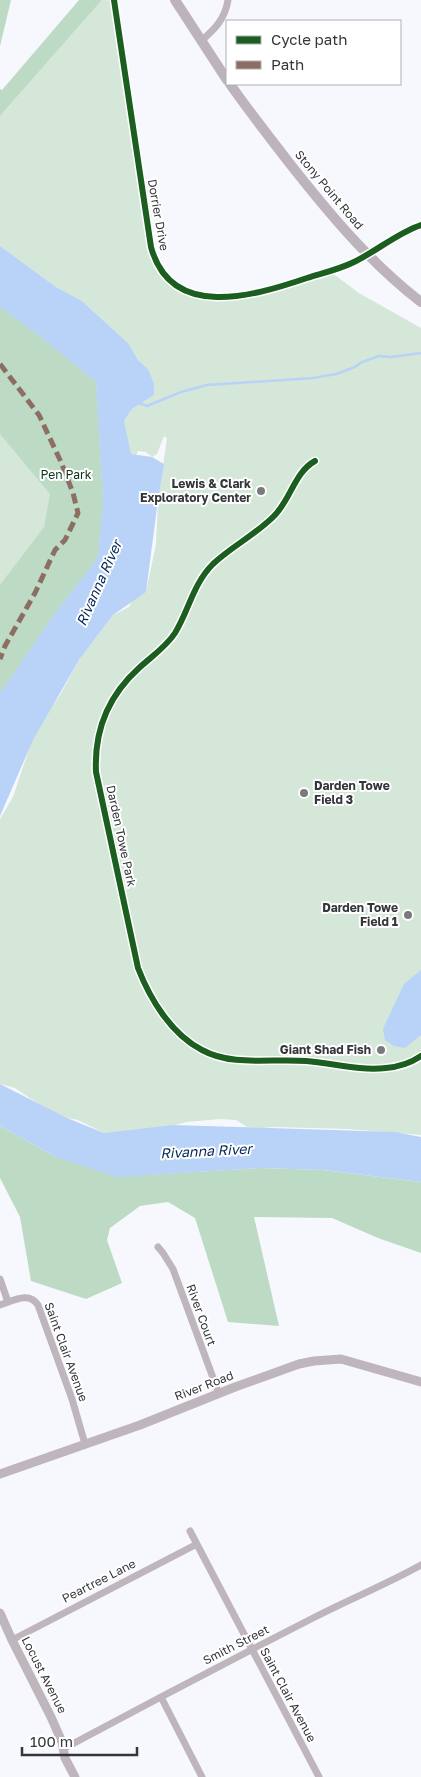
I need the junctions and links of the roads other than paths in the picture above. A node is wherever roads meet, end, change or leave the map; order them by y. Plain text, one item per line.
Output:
1 (114, 0) edge
2 (175, 0) edge
3 (228, 0) edge
4 (201, 41) junction
5 (226, 78) edge
6 (231, 85) edge
7 (421, 225) edge
8 (368, 254) junction
9 (421, 302) edge
10 (315, 461) dead end
11 (421, 1056) edge
12 (158, 1247) dead end
13 (0, 1279) edge
14 (8, 1302) junction
15 (0, 1305) edge
16 (421, 1382) edge
17 (219, 1394) junction
18 (85, 1444) junction
19 (0, 1474) edge
20 (190, 1531) dead end
21 (197, 1544) junction
22 (421, 1564) edge
23 (0, 1613) edge
24 (12, 1640) junction
25 (251, 1650) junction
26 (161, 1697) junction
27 (63, 1748) junction
28 (75, 1777) edge
29 (202, 1777) edge
30 (319, 1777) edge

1 - 8 street, Dorrier Drive
2 - 4 main road
3 - 4 street
4 - 5 main road
6 - 8 main road, Stony Point Road
7 - 8 street, Dorrier Drive
8 - 9 main road, Stony Point Road
10 - 11 street, Darden Towe Park
12 - 17 street, River Court
13 - 14 street
14 - 15 street
14 - 18 street, Saint Clair Avenue
16 - 17 street, River Road
17 - 18 street, River Road
18 - 19 street, River Road
20 - 21 street, Saint Clair Avenue
21 - 24 street, Peartree Lane
21 - 25 street, Saint Clair Avenue
22 - 25 street, Smith Street
23 - 24 street, Locust Avenue
24 - 27 street, Locust Avenue
25 - 26 street, Smith Street
25 - 30 street, Saint Clair Avenue
26 - 27 street, Smith Street
26 - 29 street
27 - 28 street, Locust Avenue

